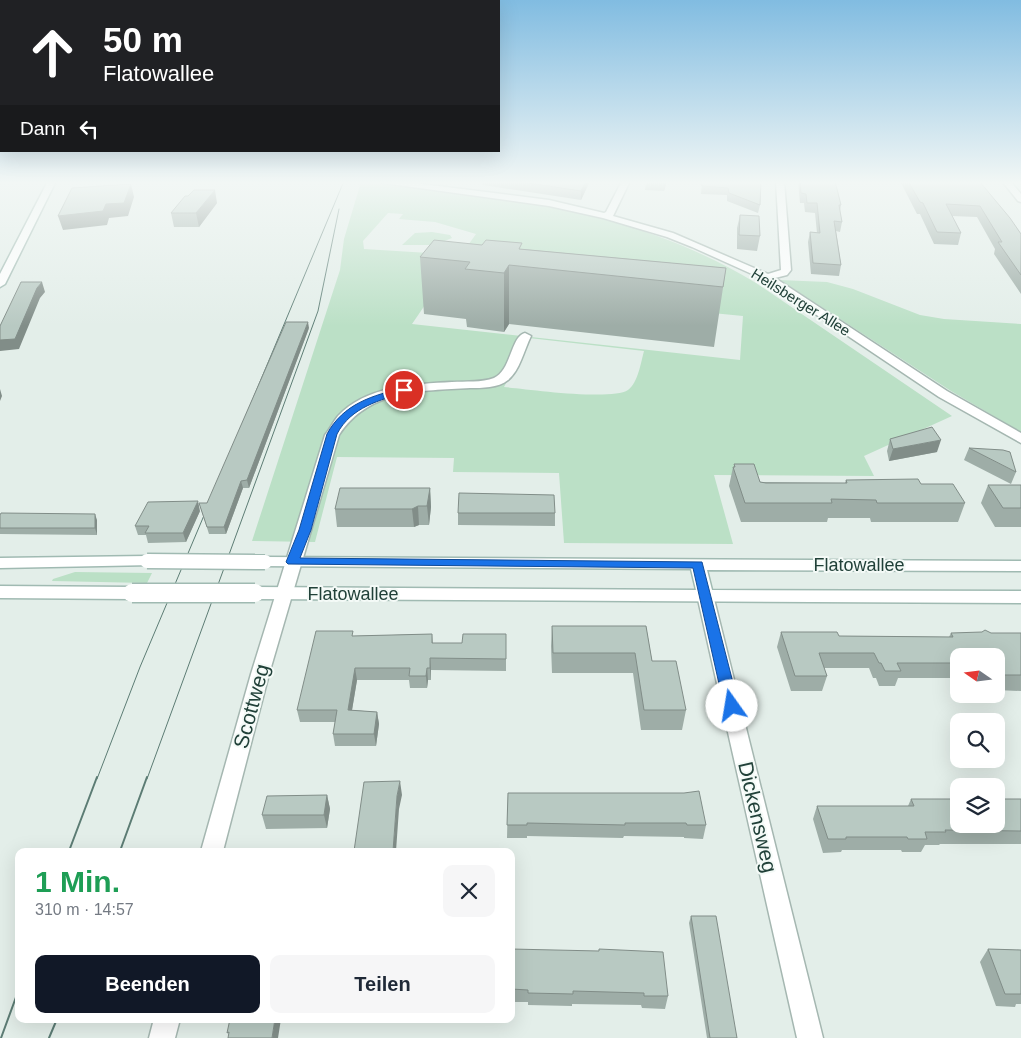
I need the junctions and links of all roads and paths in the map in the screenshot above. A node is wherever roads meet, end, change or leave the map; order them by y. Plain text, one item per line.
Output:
1 (28, 229) edge
2 (650, 229) edge
3 (783, 229) edge
4 (767, 278) junction
5 (0, 284) edge
6 (525, 336) dead end
7 (1021, 439) edge
8 (292, 562) junction
9 (0, 563) edge
10 (698, 564) junction
11 (1021, 566) edge
12 (0, 592) edge
13 (283, 593) junction
14 (705, 595) junction
15 (1021, 597) edge
16 (213, 848) edge
17 (166, 1023) edge
18 (162, 1038) edge
19 (810, 1038) edge

1 - 5 street
2 - 4 street, Heilsberger Allee
3 - 4 street
4 - 7 street, Heilsberger Allee
6 - 8 street, Scottweg
8 - 9 street, Flatowallee, bridge
8 - 10 street, Flatowallee
8 - 13 street, Scottweg
10 - 11 street, Flatowallee
10 - 14 street
12 - 13 street, Flatowallee, bridge
13 - 14 street, Flatowallee
13 - 16 street, Scottweg
14 - 15 street, Flatowallee
14 - 19 street, Dickensweg
17 - 18 street

